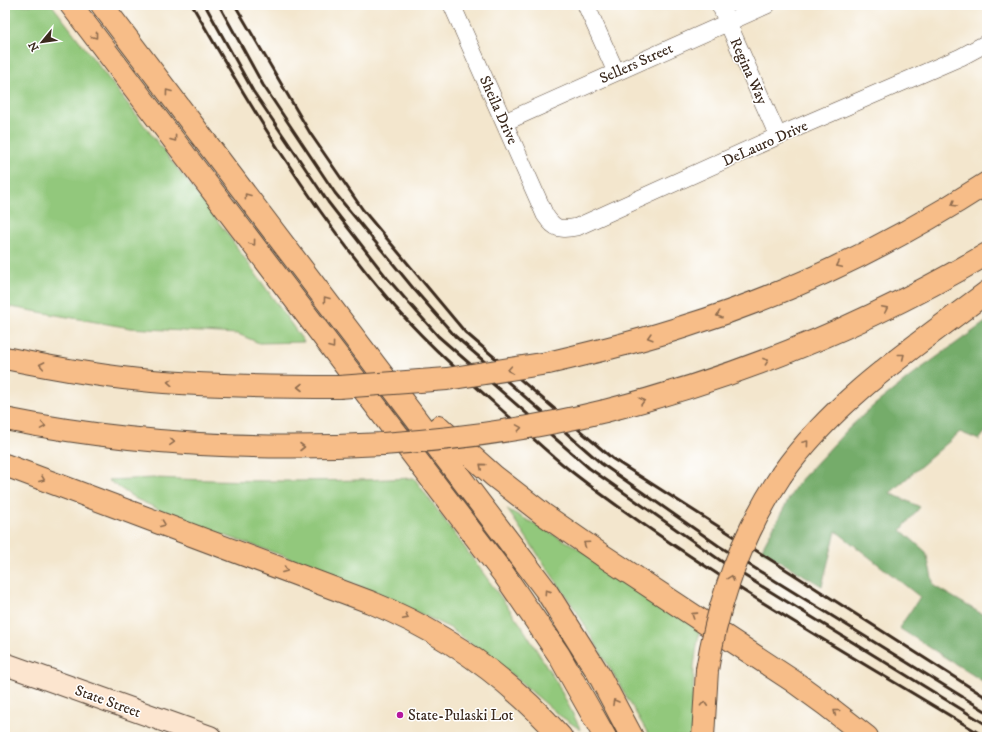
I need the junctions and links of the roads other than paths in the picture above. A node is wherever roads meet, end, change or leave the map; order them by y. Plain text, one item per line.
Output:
1 (71, 5) edge
2 (102, 5) edge
3 (452, 5) edge
4 (586, 5) edge
5 (720, 5) edge
6 (768, 5) edge
7 (728, 22) junction
8 (987, 43) edge
9 (616, 72) junction
10 (505, 122) junction
11 (778, 136) junction
12 (987, 184) edge
13 (545, 215) joint
14 (987, 254) edge
15 (987, 292) edge
16 (5, 358) edge
17 (400, 397) junction
18 (5, 419) edge
19 (5, 465) edge
20 (5, 664) edge
21 (210, 737) edge
22 (561, 737) edge
23 (605, 737) edge
24 (632, 737) edge
25 (703, 737) edge
26 (866, 737) edge

1 -> 23 highway
17 -> 2 highway
3 - 10 street, Sheila Drive
4 - 9 street
5 - 7 street, Regina Way
6 - 7 street, Sellers Street
7 - 9 street, Sellers Street
7 - 11 street, Regina Way
8 - 11 street, DeLauro Drive
9 - 10 street, Sellers Street
10 - 13 street, Sheila Drive
11 - 13 street, DeLauro Drive
12 -> 16 highway, bridge
18 -> 14 highway, bridge
25 -> 15 highway, bridge
24 -> 17 highway
26 -> 17 highway
19 -> 22 highway
20 - 21 main road, State Street

